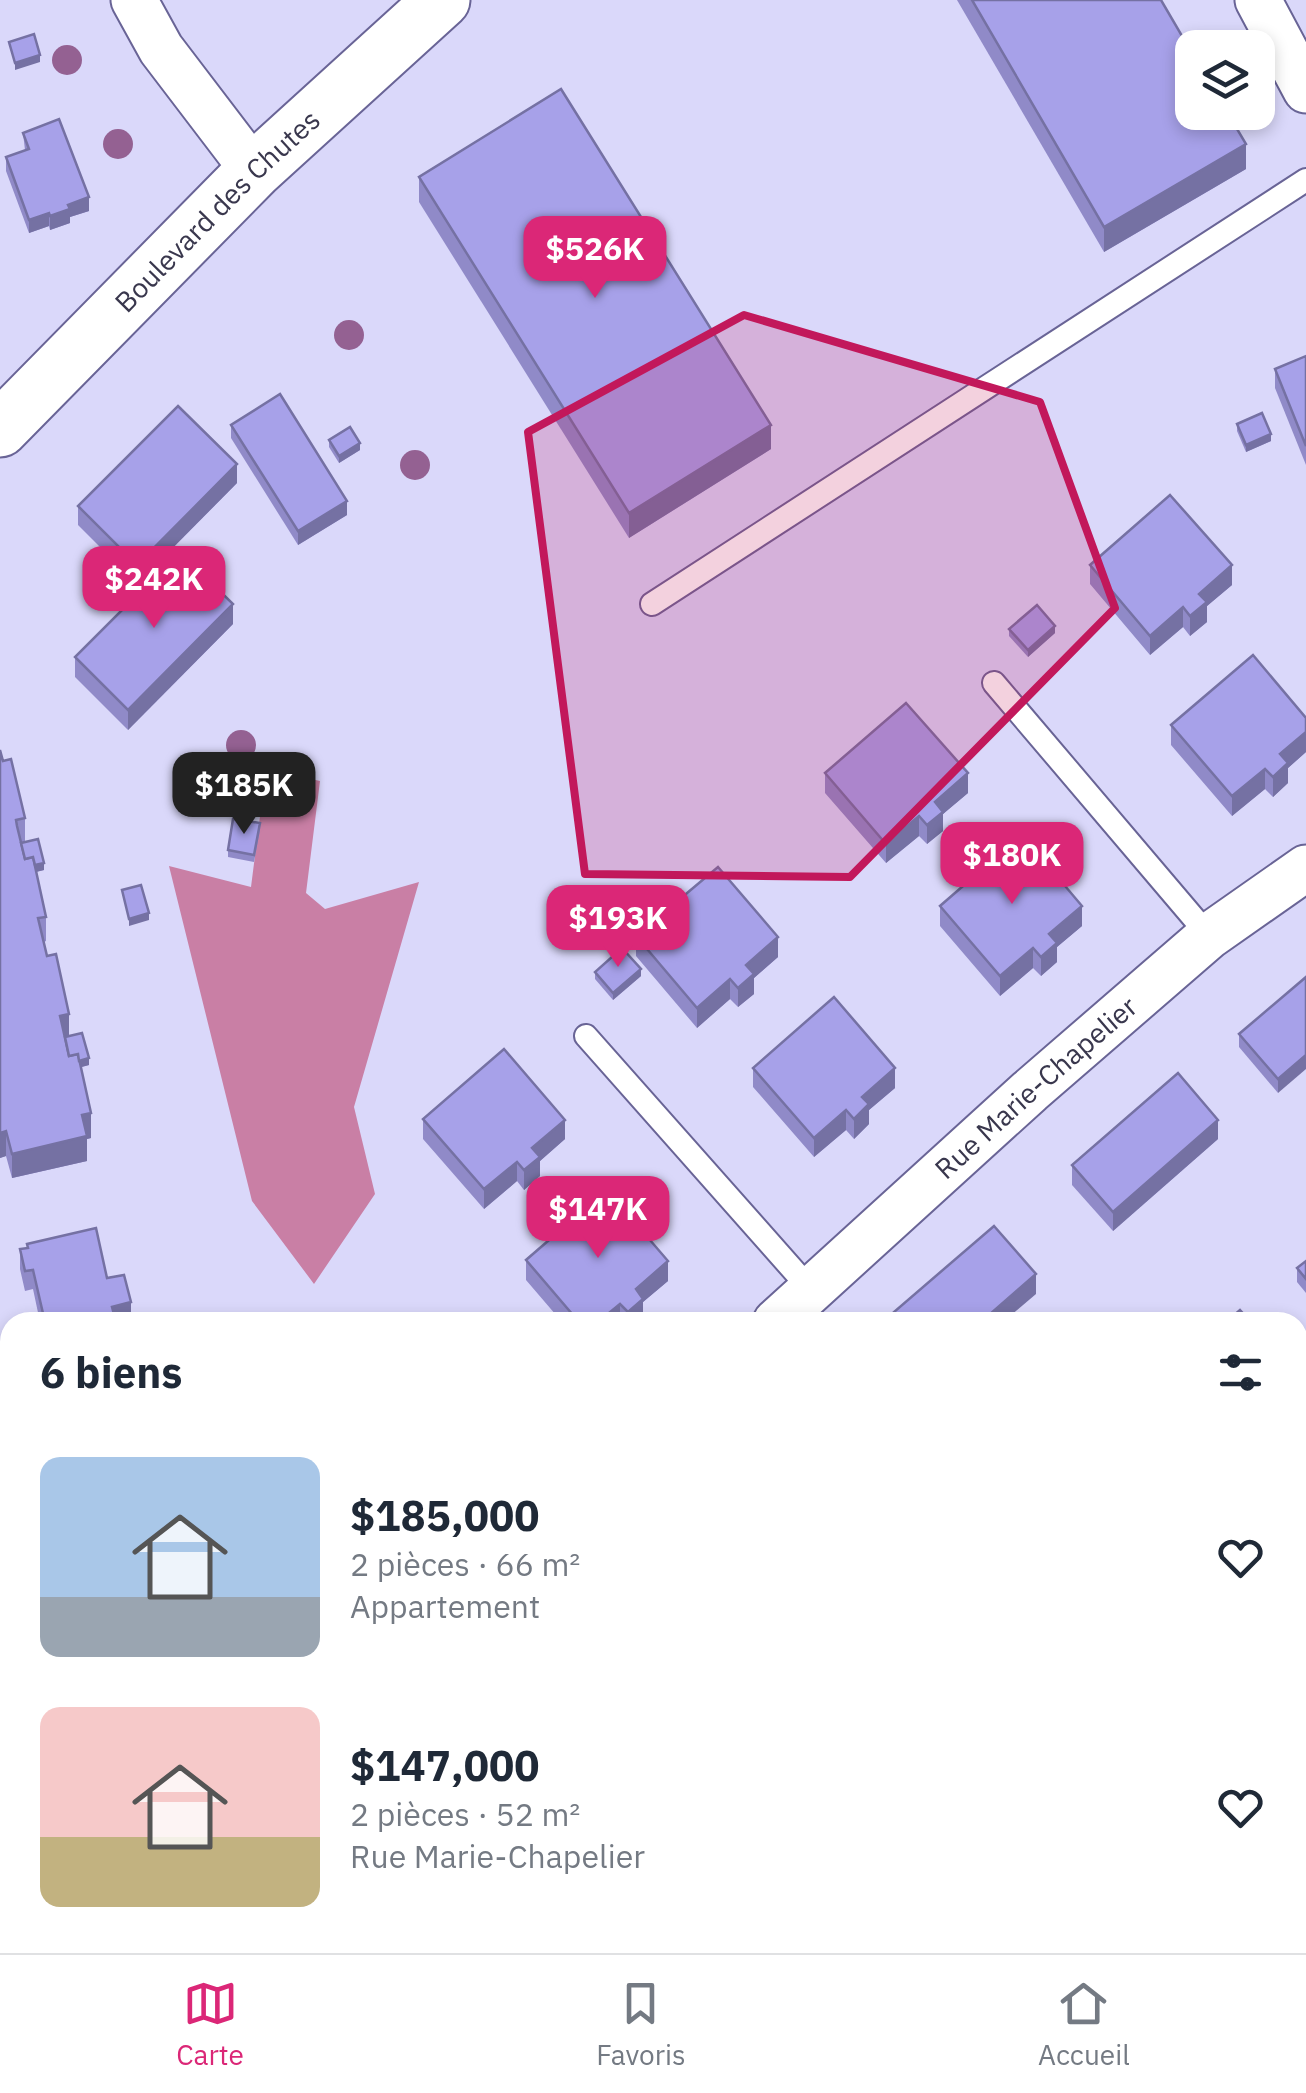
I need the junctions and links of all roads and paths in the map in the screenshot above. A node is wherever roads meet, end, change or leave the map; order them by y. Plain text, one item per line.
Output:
1 (134, 0) edge
2 (442, 0) edge
3 (1258, 0) edge
4 (1306, 90) edge
5 (254, 171) junction
6 (1306, 180) edge
7 (0, 429) edge
8 (652, 604) dead end
9 (994, 684) dead end
10 (1306, 868) edge
11 (1210, 936) junction
12 (586, 1036) dead end
13 (811, 1290) junction
14 (787, 1312) edge

1 - 5 street
2 - 5 street, Boulevard des Chutes
3 - 4 street
5 - 7 street, Boulevard des Chutes
6 - 8 lane
9 - 11 lane
10 - 11 street, Rue Marie-Chapelier
11 - 13 street, Rue Marie-Chapelier
12 - 13 lane
13 - 14 street, Rue Marie-Chapelier

